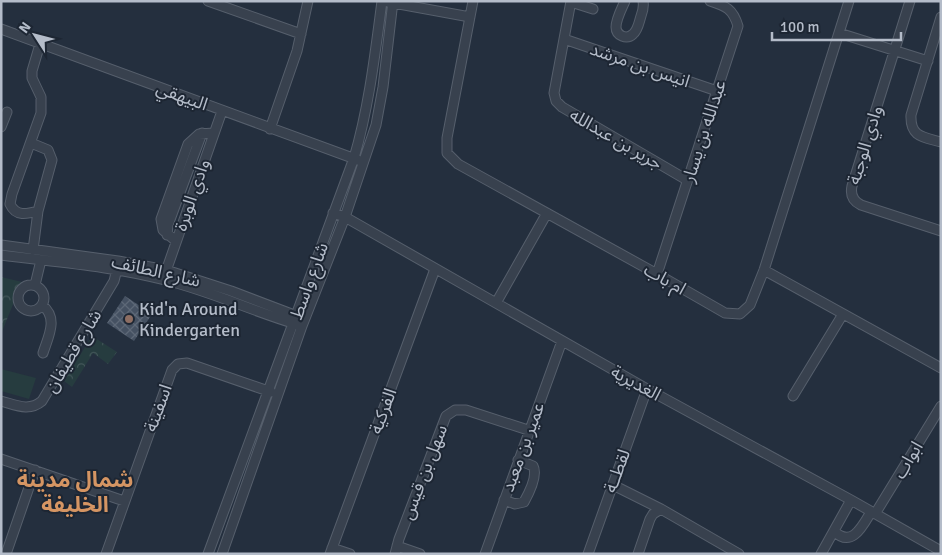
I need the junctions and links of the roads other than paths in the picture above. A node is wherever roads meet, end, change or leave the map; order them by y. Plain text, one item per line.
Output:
1 (208, 1) edge
2 (308, 1) edge
3 (382, 1) edge
4 (472, 1) edge
5 (626, 1) edge
6 (643, 1) edge
7 (710, 1) edge
8 (849, 1) edge
9 (910, 1) edge
10 (393, 2) edge
11 (571, 2) edge
12 (593, 8) edge
13 (470, 17) junction
14 (940, 21) edge
15 (1, 29) edge
16 (839, 33) junction
17 (301, 34) junction
18 (564, 39) junction
19 (40, 44) junction
20 (894, 50) junction
21 (928, 61) junction
22 (717, 91) junction
23 (222, 111) junction
24 (7, 112) dead end
25 (1, 127) edge
26 (270, 129) junction
27 (214, 133) junction
28 (941, 142) edge
29 (31, 143) junction
30 (354, 158) junction
31 (363, 162) junction
32 (687, 180) junction
33 (38, 211) junction
34 (333, 213) junction
35 (548, 213) junction
36 (345, 217) junction
37 (941, 231) edge
38 (176, 240) junction
39 (1, 246) edge
40 (33, 250) junction
41 (1, 255) edge
42 (41, 260) junction
43 (118, 266) junction
44 (435, 269) junction
45 (764, 270) junction
46 (657, 274) junction
47 (165, 275) junction
48 (35, 285) junction
49 (496, 303) junction
50 (42, 305) junction
51 (843, 314) junction
52 (299, 321) junction
53 (562, 341) junction
54 (43, 353) dead end
55 (941, 368) edge
56 (647, 389) junction
57 (268, 391) junction
58 (278, 394) junction
59 (793, 396) dead end
60 (1, 401) edge
61 (941, 406) edge
62 (528, 430) junction
63 (1, 459) edge
64 (518, 460) junction
65 (35, 470) junction
66 (612, 485) junction
67 (504, 500) junction
68 (852, 500) junction
69 (124, 502) junction
70 (661, 509) junction
71 (873, 512) junction
72 (834, 531) junction
73 (396, 550) edge
74 (331, 551) edge
75 (941, 551) edge
76 (6, 554) edge
77 (106, 554) edge
78 (208, 554) edge
79 (222, 554) edge
80 (350, 554) edge
81 (420, 554) edge
82 (485, 554) edge
83 (588, 554) edge
84 (638, 554) edge
85 (739, 554) edge
86 (821, 554) edge

1 - 17 street
2 - 17 street
3 - 10 street
3 - 30 street, شارع واسط
4 - 13 street, ام باب
5 - 6 street
7 - 22 street, عبدالله بن يسار
8 - 16 street, ام باب
9 - 20 street, وادي الوجبة
10 - 13 street
10 - 31 street, شارع واسط
11 - 12 street
11 - 18 street, جرير بن عبدالله
13 - 35 street, ام باب
14 - 21 street
15 - 19 street, البيهقي
16 - 20 street
16 - 45 street, ام باب
17 - 26 street
18 - 22 street, انيس بن مرشد
18 - 32 street, جرير بن عبدالله
19 - 23 street, البيهقي
19 - 29 street
20 - 21 street
20 - 37 street, وادي الوجبة
21 - 28 street
22 - 32 street, عبدالله بن يسار
23 - 26 street, البيهقي
23 - 27 street, وادي الوبرة
24 - 25 street
26 - 30 street, البيهقي
27 - 38 street, وادي الوبرة
27 - 38 street
29 - 33 street
29 - 33 street
30 - 31 street, البيهقي
30 - 34 street, شارع واسط
31 - 36 street, شارع واسط
32 - 46 street, عبدالله بن يسار
33 - 40 street
34 - 36 street, الغديرية
34 - 52 street, شارع واسط
35 - 46 street, ام باب
35 - 49 street
36 - 44 street, الغديرية
36 - 52 street, شارع واسط
38 - 47 street, وادي الوبرة
39 - 40 street, شارع الطائف
40 - 43 street, شارع الطائف
41 - 42 street, شارع الطائف
42 - 43 street, شارع الطائف
42 - 48 street
43 - 47 street, شارع الطائف
43 - 60 street, شارع قطيفان
44 - 49 street, الغديرية
44 - 74 street, الفركية
45 - 46 street, ام باب
45 - 51 street
47 - 52 street, شارع الطائف
48 - 50 street
48 - 50 street
49 - 53 street, الغديرية
50 - 54 street
51 - 55 street
51 - 59 street
52 - 57 street, شارع واسط
52 - 58 street, شارع واسط
53 - 56 street, الغديرية
53 - 62 street, عمير بن معبد
56 - 66 street, لقطــة
56 - 68 street, الغديرية
57 - 58 street, اسفينة
57 - 69 street, اسفينة
57 - 78 street, شارع واسط
58 - 79 street, شارع واسط
61 - 71 street, ابواب
62 - 64 street, عمير بن معبد
62 - 73 street, سهل بن قيس
63 - 65 street
64 - 67 street, عمير بن معبد
64 - 67 street
65 - 69 street
65 - 76 street
66 - 70 street
66 - 83 street, لقطــة
67 - 82 street, عمير بن معبد
68 - 71 street, الغديرية
68 - 72 street
69 - 77 street, اسفينة
70 - 84 street
70 - 85 street
71 - 72 street, ابواب
71 - 75 street, الغديرية
72 - 86 street
73 - 81 street
74 - 80 street

